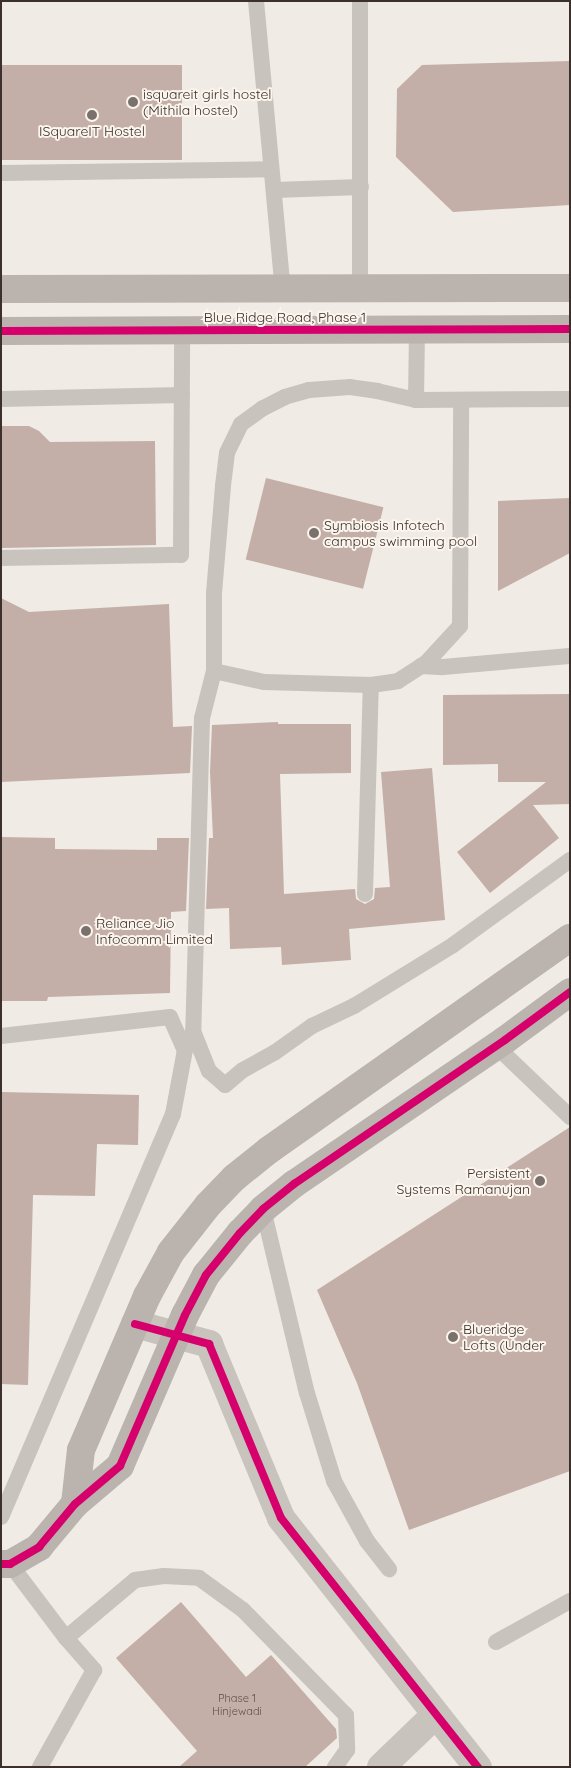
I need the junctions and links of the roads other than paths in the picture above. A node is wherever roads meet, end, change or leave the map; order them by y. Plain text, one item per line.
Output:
1 (256, 1) edge
2 (360, 1) edge
3 (271, 169) junction
4 (1, 173) edge
5 (361, 187) junction
6 (274, 190) junction
7 (570, 288) edge
8 (1, 289) edge
9 (360, 289) junction
10 (283, 290) junction
11 (417, 329) junction
12 (570, 329) edge
13 (182, 330) junction
14 (1, 331) edge
15 (182, 396) junction
16 (1, 399) edge
17 (570, 399) edge
18 (416, 400) junction
19 (461, 400) junction
20 (1, 558) edge
21 (570, 656) edge
22 (422, 666) junction
23 (214, 671) junction
24 (371, 685) junction
25 (570, 860) edge
26 (365, 894) dead end
27 (570, 938) edge
28 (570, 992) edge
29 (1, 1036) edge
30 (496, 1046) junction
31 (570, 1118) edge
32 (263, 1209) junction
33 (136, 1324) junction
34 (177, 1334) junction
35 (76, 1504) junction
36 (1, 1517) edge
37 (6, 1564) edge
38 (389, 1569) dead end
39 (570, 1601) edge
40 (66, 1638) junction
41 (496, 1642) dead end
42 (436, 1714) junction
43 (40, 1767) edge
44 (336, 1767) edge
45 (381, 1767) edge
46 (478, 1767) edge

1 - 3 lane
2 - 5 lane
3 - 4 lane
3 - 6 lane
5 - 6 lane
5 - 9 lane
6 - 10 lane
7 - 9 street, Blue Ridge Road, Phase 1
8 - 10 street, Blue Ridge Road, Phase 1
9 - 10 street, Blue Ridge Road, Phase 1
11 - 12 street, Blue Ridge Road, Phase 1
11 - 13 street, Blue Ridge Road, Phase 1
11 - 18 lane
13 - 14 street, Blue Ridge Road, Phase 1
13 - 15 lane
15 - 16 lane
15 - 20 lane
17 - 19 lane
18 - 19 lane
18 - 23 lane
19 - 22 lane
21 - 22 lane
22 - 24 lane
23 - 24 lane
23 - 25 lane
24 - 26 lane
27 - 33 street
28 - 30 street
29 - 36 lane
30 - 31 lane
30 - 32 street
32 - 34 street
32 - 38 lane
33 - 34 street
33 - 35 street
34 - 35 street
34 - 42 street
35 - 37 street
37 - 40 lane
39 - 41 lane
40 - 43 lane
40 - 44 lane
42 - 45 street
42 - 46 street

